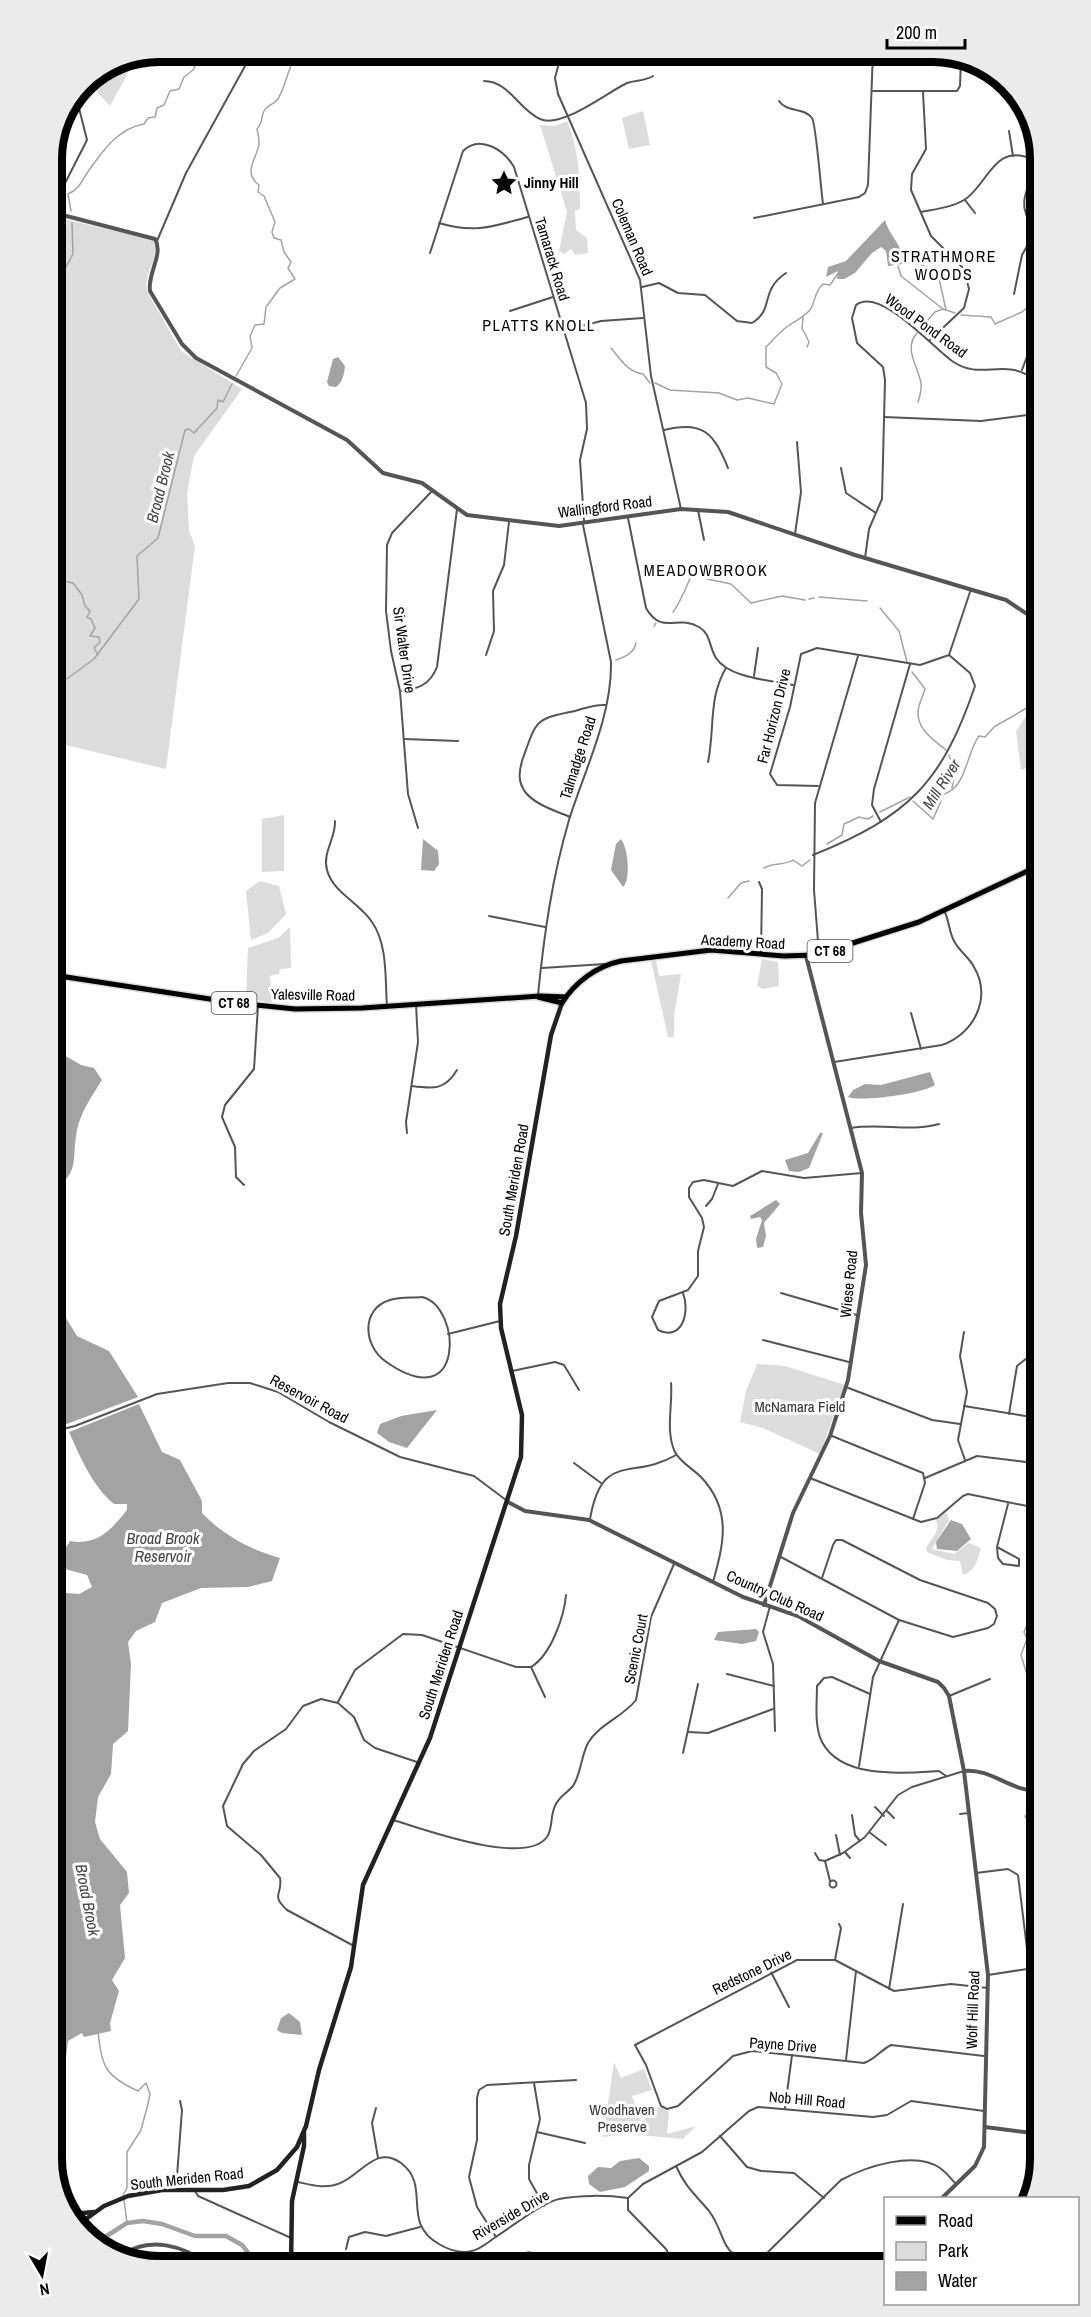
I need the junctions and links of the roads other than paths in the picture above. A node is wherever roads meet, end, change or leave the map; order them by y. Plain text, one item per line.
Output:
1 (247, 62) edge
2 (560, 62) edge
3 (873, 62) edge
4 (961, 66) edge
5 (653, 76) dead end
6 (484, 81) dead end
7 (873, 91) junction
8 (923, 92) junction
9 (779, 101) dead end
10 (78, 105) edge
11 (567, 116) junction
12 (1009, 131) dead end
13 (1013, 156) junction
14 (1030, 159) edge
15 (1030, 183) edge
16 (62, 189) edge
17 (965, 200) junction
18 (823, 204) junction
19 (921, 212) junction
20 (975, 213) dead end
21 (62, 215) edge
22 (528, 217) junction
23 (754, 218) dead end
24 (1030, 218) edge
25 (439, 223) junction
26 (157, 241) junction
27 (1030, 241) edge
28 (430, 253) dead end
29 (786, 273) dead end
30 (641, 287) junction
31 (1014, 294) dead end
32 (553, 297) junction
33 (510, 311) dead end
34 (643, 318) junction
35 (563, 332) junction
36 (930, 340) junction
37 (1030, 348) edge
38 (1022, 370) junction
39 (1030, 376) edge
40 (1030, 415) edge
41 (884, 417) junction
42 (664, 430) junction
43 (797, 442) dead end
44 (728, 468) dead end
45 (841, 468) dead end
46 (433, 490) junction
47 (457, 509) junction
48 (681, 509) junction
49 (698, 510) junction
50 (876, 513) junction
51 (628, 518) junction
52 (509, 522) junction
53 (584, 524) junction
54 (795, 534) junction
55 (704, 540) dead end
56 (865, 558) junction
57 (971, 589) junction
58 (1030, 616) edge
59 (758, 648) dead end
60 (486, 654) dead end
61 (949, 655) junction
62 (858, 656) junction
63 (911, 664) junction
64 (726, 668) junction
65 (754, 676) junction
66 (794, 685) junction
67 (400, 691) junction
68 (606, 705) junction
69 (404, 739) junction
70 (458, 741) dead end
71 (708, 762) dead end
72 (818, 786) junction
73 (570, 817) junction
74 (335, 821) dead end
75 (881, 822) junction
76 (418, 828) dead end
77 (813, 855) junction
78 (1030, 870) edge
79 (759, 882) dead end
80 (944, 910) junction
81 (489, 916) dead end
82 (546, 927) junction
83 (762, 954) junction
84 (819, 954) junction
85 (806, 956) junction
86 (608, 964) junction
87 (541, 969) junction
88 (62, 976) edge
89 (538, 997) junction
90 (566, 997) junction
91 (562, 1003) junction
92 (416, 1005) junction
93 (258, 1006) junction
94 (387, 1007) junction
95 (911, 1013) dead end
96 (921, 1049) junction
97 (833, 1063) junction
98 (457, 1070) dead end
99 (412, 1086) junction
100 (939, 1124) dead end
101 (850, 1128) junction
102 (408, 1133) dead end
103 (862, 1173) junction
104 (718, 1184) junction
105 (244, 1185) dead end
106 (705, 1206) dead end
107 (683, 1293) junction
108 (781, 1293) dead end
109 (857, 1315) junction
110 (500, 1321) junction
111 (964, 1332) dead end
112 (448, 1334) junction
113 (763, 1340) dead end
114 (1030, 1359) edge
115 (852, 1363) junction
116 (512, 1371) junction
117 (671, 1383) dead end
118 (846, 1387) junction
119 (579, 1390) dead end
120 (964, 1406) junction
121 (1009, 1414) junction
122 (1030, 1417) edge
123 (961, 1424) junction
124 (62, 1429) edge
125 (830, 1436) junction
126 (676, 1455) junction
127 (965, 1460) junction
128 (574, 1463) dead end
129 (1030, 1464) edge
130 (810, 1478) junction
131 (925, 1478) junction
132 (601, 1483) junction
133 (508, 1502) junction
134 (1008, 1503) junction
135 (1030, 1507) edge
136 (913, 1519) junction
137 (590, 1520) junction
138 (997, 1547) junction
139 (779, 1556) junction
140 (674, 1564) junction
141 (822, 1578) junction
142 (713, 1582) junction
143 (566, 1595) dead end
144 (764, 1605) junction
145 (770, 1606) junction
146 (899, 1620) junction
147 (459, 1649) junction
148 (879, 1661) junction
149 (531, 1667) junction
150 (728, 1674) dead end
151 (990, 1679) dead end
152 (698, 1684) dead end
153 (774, 1686) junction
154 (870, 1694) junction
155 (950, 1696) junction
156 (545, 1697) dead end
157 (338, 1702) junction
158 (774, 1709) junction
159 (775, 1731) dead end
160 (688, 1732) junction
161 (683, 1753) dead end
162 (420, 1763) junction
163 (859, 1767) junction
164 (964, 1771) junction
165 (946, 1776) junction
166 (1030, 1790) edge
167 (875, 1807) dead end
168 (887, 1811) junction
169 (969, 1813) junction
170 (960, 1814) dead end
171 (852, 1815) dead end
172 (884, 1816) junction
173 (894, 1818) dead end
174 (393, 1820) junction
175 (869, 1832) junction
176 (836, 1835) dead end
177 (860, 1841) junction
178 (886, 1845) dead end
179 (845, 1852) junction
180 (815, 1853) dead end
181 (840, 1855) junction
182 (850, 1858) dead end
183 (825, 1861) junction
184 (975, 1873) junction
185 (830, 1881) dead end
186 (903, 1904) dead end
187 (839, 1924) dead end
188 (355, 1947) junction
189 (835, 1960) junction
190 (1027, 1969) junction
191 (856, 1971) junction
192 (1030, 1971) edge
193 (771, 1972) junction
194 (988, 1975) junction
195 (988, 1988) junction
196 (889, 1989) junction
197 (789, 2007) dead end
198 (635, 2045) joint
199 (792, 2055) junction
200 (984, 2056) junction
201 (846, 2061) junction
202 (576, 2080) dead end
203 (534, 2083) junction
204 (180, 2101) dead end
205 (376, 2108) dead end
206 (785, 2108) junction
207 (984, 2111) junction
208 (984, 2127) junction
209 (537, 2132) junction
210 (1030, 2132) edge
211 (304, 2133) junction
212 (720, 2136) junction
213 (585, 2143) dead end
214 (378, 2158) junction
215 (676, 2166) junction
216 (296, 2182) junction
217 (956, 2184) junction
218 (177, 2189) junction
219 (195, 2190) junction
220 (944, 2197) edge
221 (627, 2198) junction
222 (824, 2198) junction
223 (544, 2206) junction
224 (94, 2212) junction
225 (79, 2213) edge
226 (84, 2220) edge
227 (420, 2227) junction
228 (496, 2237) junction
229 (292, 2238) junction
230 (346, 2249) dead end
231 (129, 2251) edge
232 (192, 2255) edge
233 (291, 2255) edge
234 (669, 2256) edge
235 (740, 2256) edge
236 (758, 2256) edge

1 - 26 street
2 - 11 street, Coleman Road
3 - 7 street
4 - 8 street
5 - 11 street
6 - 11 street
7 - 8 street
7 - 18 street
8 - 19 street
9 - 18 street
10 - 16 street
11 - 30 street, Coleman Road
12 - 13 street
13 - 14 street
13 - 17 street
15 - 24 street
17 - 19 street
17 - 20 street
18 - 23 street
19 - 36 street
21 - 26 street
22 - 25 street
22 - 25 street, Tamarack Road
22 - 32 street, Tamarack Road
25 - 28 street, Tamarack Road
26 - 46 street, Wallingford Road
27 - 31 street
29 - 30 street
30 - 34 street, Coleman Road
32 - 33 street
32 - 35 street, Tamarack Road
34 - 35 street
34 - 42 street, Coleman Road
35 - 53 street, Tamarack Road
36 - 38 street, Wood Pond Road
36 - 41 street, Wood Pond Road
37 - 38 street
38 - 39 street
40 - 41 street
41 - 50 street, Wood Pond Road
42 - 44 street
42 - 48 street, Coleman Road
43 - 54 street
45 - 50 street
46 - 47 street, Wallingford Road
46 - 67 street, Sir Walter Drive
47 - 52 street, Wallingford Road
47 - 67 street
48 - 49 street, Wallingford Road
48 - 51 street, Wallingford Road
49 - 54 street, Wallingford Road
49 - 55 street
50 - 56 street, Wood Pond Road
51 - 53 street, Wallingford Road
51 - 64 street
52 - 53 street, Wallingford Road
52 - 60 street
53 - 68 street, Talmadge Road
54 - 56 street, Wallingford Road
56 - 57 street, Wallingford Road
57 - 58 street, Wallingford Road
57 - 61 street
59 - 65 street
61 - 63 street, Far Horizon Drive
61 - 75 street
62 - 63 street, Far Horizon Drive
62 - 66 street, Far Horizon Drive
62 - 72 street
63 - 75 street
64 - 65 street
64 - 71 street
65 - 66 street
66 - 72 street, Far Horizon Drive
67 - 69 street, Sir Walter Drive
68 - 73 street, Talmadge Road
68 - 73 street
69 - 70 street
69 - 76 street, Sir Walter Drive
72 - 77 street
73 - 82 street, Talmadge Road
74 - 94 street
75 - 77 street
77 - 84 street
78 - 80 main road, Academy Road / CT 68
79 - 83 street
80 - 84 main road, Academy Road / CT 68
80 - 96 street
81 - 82 street
82 - 87 street, Talmadge Road
83 - 85 main road, Academy Road / CT 68
83 - 86 main road, Academy Road / CT 68
84 - 85 main road, Academy Road / CT 68
85 - 97 street, Wiese Road
86 - 87 street, Academy Road
86 - 90 main road, South Meriden Road / CT 68
87 - 89 street, Talmadge Road
88 - 93 main road, Yalesville Road / CT 68
89 - 90 main road, Yalesville Road / CT 68
89 - 91 main road, Yalesville Road / CT 68
89 - 92 main road, Yalesville Road / CT 68
90 - 91 main road, South Meriden Road / CT 68
91 - 110 main road, South Meriden Road
92 - 94 main road, Yalesville Road / CT 68
92 - 99 street
93 - 94 main road, Yalesville Road / CT 68
93 - 105 street
95 - 96 street
96 - 97 street
97 - 101 street, Wiese Road
98 - 99 street
99 - 102 street
100 - 101 street
101 - 103 street, Wiese Road
103 - 104 street
103 - 109 street, Wiese Road
104 - 106 street
104 - 107 street
107 - 107 street
108 - 109 street
109 - 115 street, Wiese Road
110 - 112 street
110 - 116 main road, South Meriden Road
111 - 120 street
112 - 112 street
113 - 115 street
114 - 121 street
115 - 118 street, Wiese Road
116 - 119 street
116 - 133 main road, South Meriden Road
117 - 126 street
118 - 123 street
118 - 125 street, Wiese Road
120 - 121 street
120 - 123 street
121 - 122 street
123 - 127 street
124 - 133 street, Reservoir Road
125 - 130 street, Wiese Road
125 - 131 street
126 - 132 street
126 - 142 street
127 - 129 street
127 - 131 street
128 - 132 street
130 - 136 street
130 - 139 street, Wiese Road
131 - 136 street
132 - 137 street
133 - 137 street, Country Club Road
133 - 147 main road, South Meriden Road
134 - 135 street
134 - 136 street
134 - 138 street
137 - 140 street, Country Club Road
138 - 138 street
139 - 141 street
139 - 144 street, Wiese Road
140 - 142 street, Country Club Road
140 - 174 street, Scenic Court
141 - 146 street
141 - 146 street
142 - 144 street, Country Club Road
143 - 149 street
144 - 145 street, Country Club Road
145 - 148 street, Country Club Road
145 - 153 street
146 - 148 street
147 - 149 street
147 - 157 street
147 - 162 main road, South Meriden Road
148 - 154 street
148 - 155 street, Country Club Road
149 - 156 street
150 - 153 street
151 - 155 street
152 - 160 street
153 - 158 street
154 - 163 street
154 - 163 street
155 - 164 street
157 - 162 street
157 - 188 street
158 - 159 street
158 - 160 street
160 - 161 street
162 - 174 main road, South Meriden Road
163 - 165 street
164 - 165 street
164 - 166 street
164 - 169 street, Wolf Hill Road
165 - 168 street
167 - 172 street
168 - 172 street
168 - 173 street
169 - 170 street
169 - 184 street, Wolf Hill Road
171 - 177 street
172 - 175 street
174 - 188 main road, South Meriden Road
175 - 177 street
175 - 178 street
176 - 181 street
177 - 179 street
179 - 181 street
179 - 182 street
180 - 183 street
181 - 183 street
183 - 185 street
184 - 190 street
184 - 194 street, Wolf Hill Road
186 - 196 street
187 - 189 street
188 - 211 main road, South Meriden Road
189 - 191 street, Redstone Drive
189 - 193 street, Redstone Drive
190 - 192 street
190 - 194 street
191 - 196 street, Redstone Drive
191 - 201 street
193 - 197 street
193 - 198 street, Redstone Drive
194 - 195 street, Wolf Hill Road
195 - 196 street, Redstone Drive
195 - 200 street, Wolf Hill Road
198 - 199 street, Payne Drive
199 - 201 street, Payne Drive
199 - 206 street
200 - 201 street, Payne Drive
200 - 207 street, Wolf Hill Road
202 - 203 street
203 - 209 street
203 - 228 street
204 - 218 street
205 - 214 street
206 - 207 street, Nob Hill Road
206 - 212 street, Nob Hill Road
207 - 208 street, Wolf Hill Road
208 - 210 street
208 - 217 street, Wolf Hill Road
209 - 213 street
209 - 223 street
211 - 216 main road
211 - 219 main road, South Meriden Road
212 - 215 street, Nob Hill Road
212 - 222 street
214 - 216 street
214 - 227 street
215 - 221 street, Nob Hill Road
215 - 235 street
216 - 229 main road
217 - 220 street, Wolf Hill Road
217 - 222 street
218 - 219 main road, South Meriden Road
218 - 224 main road, South Meriden Road
219 - 229 street
221 - 223 street, Riverside Drive
221 - 234 street
222 - 236 street
223 - 228 street, Riverside Drive
224 - 225 main road
224 - 226 main road, South Meriden Road
227 - 228 street, Riverside Drive
227 - 230 street
229 - 233 main road
231 - 232 street

